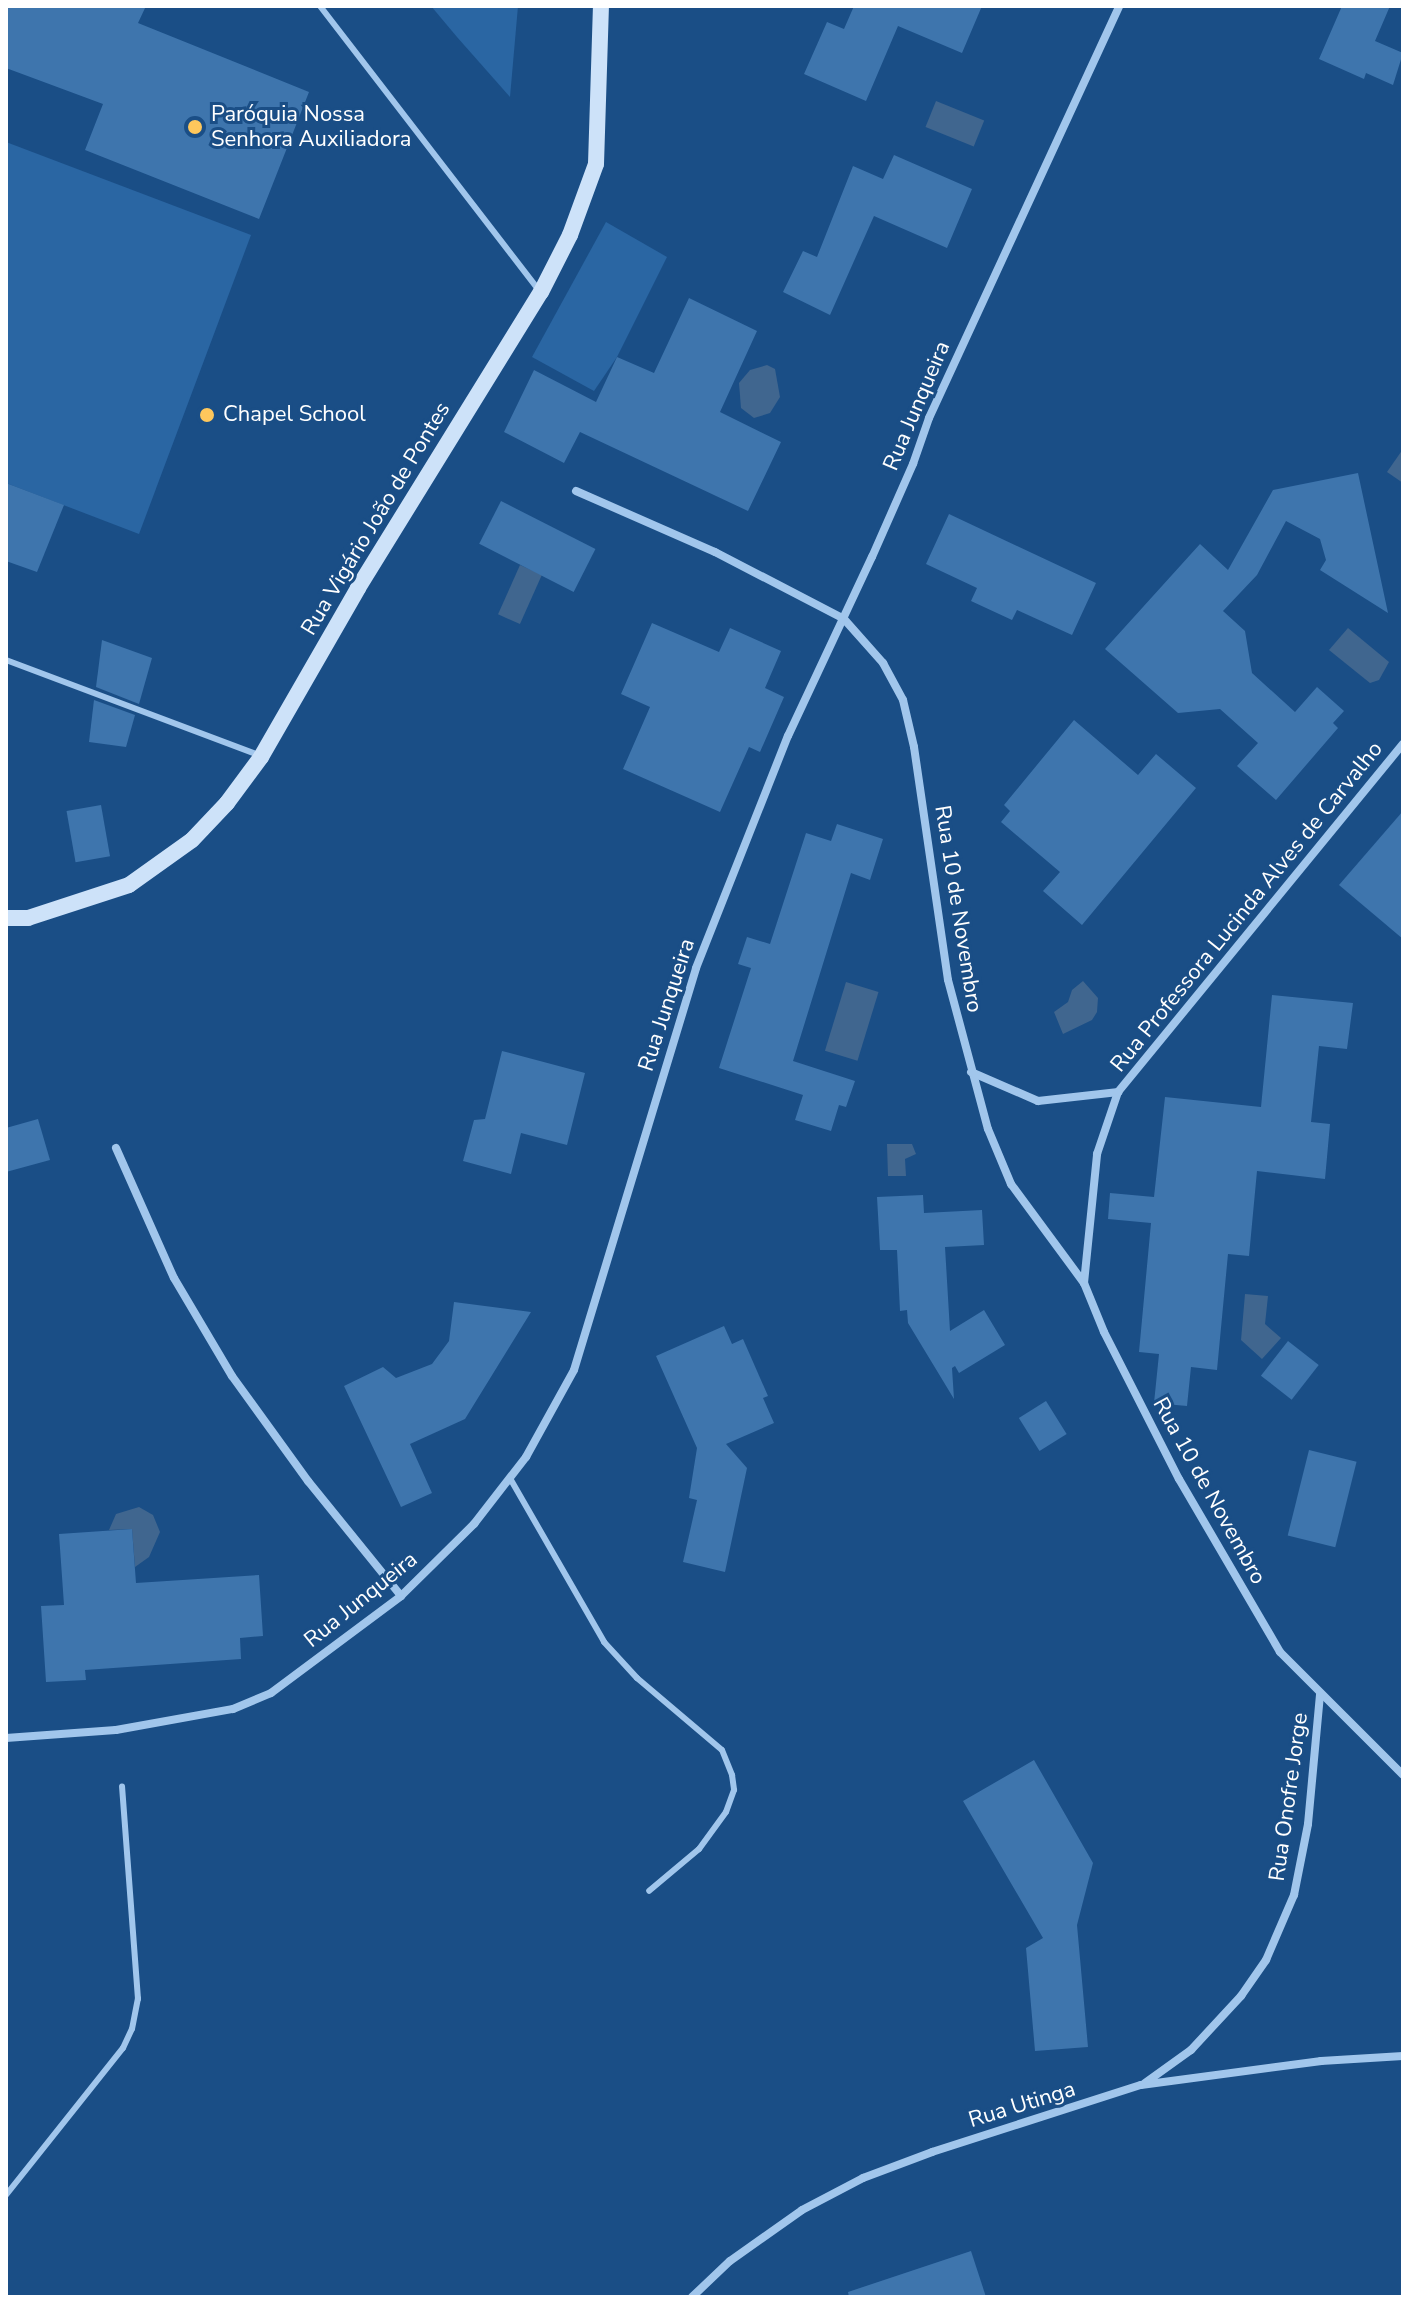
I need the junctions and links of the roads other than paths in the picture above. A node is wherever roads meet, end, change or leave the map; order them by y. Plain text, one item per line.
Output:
1 (320, 6) edge
2 (601, 6) edge
3 (1119, 6) edge
4 (541, 292) junction
5 (576, 491) dead end
6 (844, 619) junction
7 (6, 660) edge
8 (1403, 744) edge
9 (261, 757) junction
10 (6, 918) edge
11 (971, 1072) junction
12 (1118, 1092) junction
13 (116, 1148) dead end
14 (1084, 1283) junction
15 (511, 1480) junction
16 (401, 1596) junction
17 (1320, 1694) junction
18 (6, 1738) edge
19 (1403, 1775) edge
20 (122, 1787) dead end
21 (649, 1891) dead end
22 (1403, 2056) edge
23 (1141, 2085) junction
24 (6, 2195) edge
25 (692, 2297) edge

1 - 4 lane
2 - 4 street, Rua Vigário João de Pontes
3 - 6 street, Rua Junqueira
4 - 9 street, Rua Vigário João de Pontes
5 - 6 street, Rua 10 de Novembro
6 - 11 street, Rua 10 de Novembro
6 - 15 street, Rua Junqueira
7 - 9 lane
8 - 12 street, Rua Professora Lucinda Alves de Carvalho
9 - 10 street, Rua Vigário João de Pontes
11 - 12 street, Rua Professora Lucinda Alves de Carvalho
11 - 14 street, Rua 10 de Novembro
12 - 14 street, Rua Professora Lucinda Alves de Carvalho
13 - 16 street
14 - 17 street, Rua 10 de Novembro
15 - 16 street, Rua Junqueira
15 - 21 lane
16 - 18 street, Rua Junqueira
17 - 19 street, Rua 10 de Novembro
17 - 23 street, Rua Onofre Jorge
20 - 24 lane
22 - 23 street, Rua Utinga
23 - 25 street, Rua Utinga

